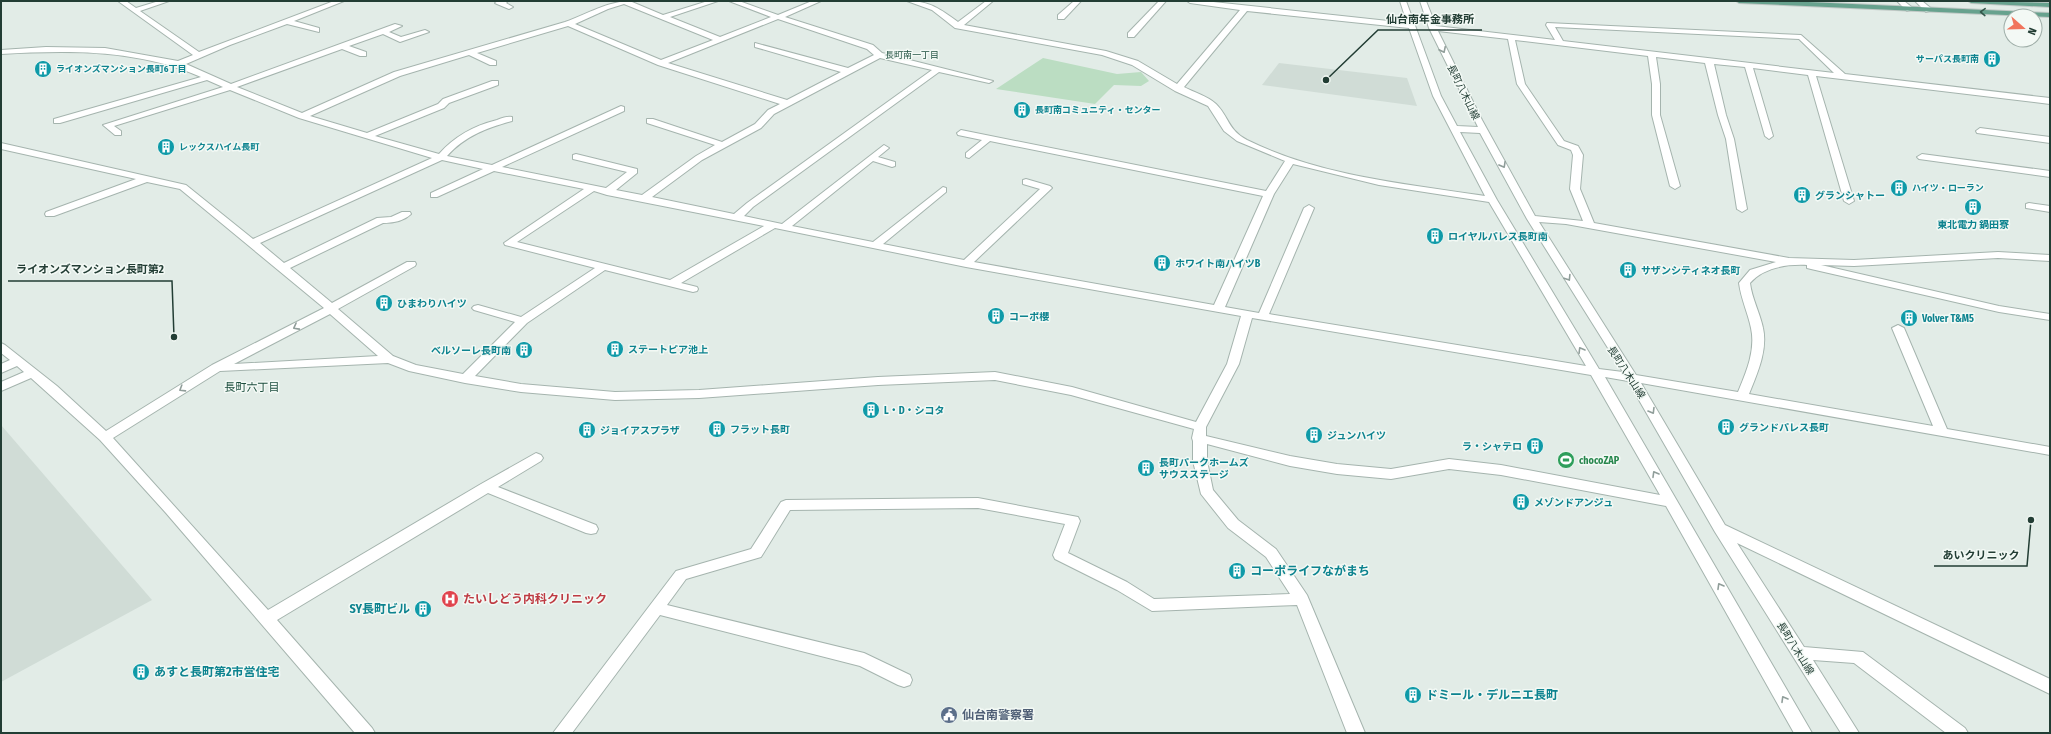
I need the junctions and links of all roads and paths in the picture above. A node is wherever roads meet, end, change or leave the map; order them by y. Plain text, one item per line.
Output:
1 (122, 1) edge
2 (166, 1) edge
3 (341, 1) edge
4 (715, 1) edge
5 (732, 1) edge
6 (818, 1) edge
7 (910, 1) edge
8 (990, 1) edge
9 (1078, 1) edge
10 (1164, 1) edge
11 (1190, 1) edge
12 (1403, 1) edge
13 (1423, 1) edge
14 (1739, 1) edge
15 (1900, 1) edge
16 (1918, 1) edge
17 (1971, 1) edge
18 (627, 2) edge
19 (2050, 5) edge
20 (1245, 9) junction
21 (1910, 9) junction
22 (1929, 10) junction
23 (134, 11) junction
24 (2050, 15) edge
25 (1061, 16) dead end
26 (664, 17) junction
27 (778, 17) junction
28 (286, 22) junction
29 (568, 24) junction
30 (398, 26) dead end
31 (958, 26) junction
32 (1413, 26) junction
33 (1433, 28) junction
34 (316, 30) dead end
35 (382, 31) junction
36 (425, 32) dead end
37 (1131, 35) dead end
38 (1511, 36) junction
39 (720, 40) junction
40 (1560, 43) junction
41 (758, 45) dead end
42 (341, 46) junction
43 (1, 52) edge
44 (470, 52) junction
45 (363, 54) dead end
46 (1652, 54) junction
47 (879, 55) junction
48 (199, 56) junction
49 (1710, 60) junction
50 (493, 63) dead end
51 (661, 63) junction
52 (179, 64) junction
53 (1748, 65) junction
54 (938, 69) junction
55 (848, 71) junction
56 (1811, 73) junction
57 (1841, 75) junction
58 (208, 77) junction
59 (989, 81) dead end
60 (495, 83) dead end
61 (230, 87) junction
62 (1178, 89) junction
63 (2050, 100) edge
64 (787, 103) junction
65 (621, 109) dead end
66 (302, 116) junction
67 (509, 119) dead end
68 (57, 122) dead end
69 (650, 122) dead end
70 (1454, 129) junction
71 (1483, 130) junction
72 (1980, 131) dead end
73 (118, 133) dead end
74 (961, 133) dead end
75 (367, 136) junction
76 (1769, 136) dead end
77 (988, 139) junction
78 (2050, 140) edge
79 (723, 145) junction
80 (1, 146) edge
81 (884, 148) dead end
82 (970, 156) dead end
83 (1922, 156) dead end
84 (576, 157) dead end
85 (440, 158) junction
86 (872, 158) junction
87 (1290, 161) junction
88 (892, 164) dead end
89 (491, 168) junction
90 (2050, 174) edge
91 (145, 179) junction
92 (1026, 182) dead end
93 (1675, 186) dead end
94 (592, 188) junction
95 (942, 190) dead end
96 (607, 192) junction
97 (1270, 194) junction
98 (434, 195) dead end
99 (643, 199) junction
100 (1492, 200) junction
101 (1849, 201) dead end
102 (2029, 206) dead end
103 (1309, 208) dead end
104 (1742, 209) dead end
105 (2050, 209) edge
106 (50, 214) dead end
107 (406, 214) dead end
108 (737, 218) junction
109 (1532, 219) junction
110 (1590, 225) junction
111 (779, 226) junction
112 (252, 243) junction
113 (876, 246) junction
114 (2050, 258) edge
115 (1790, 261) junction
116 (411, 264) dead end
117 (966, 264) junction
118 (283, 267) junction
119 (603, 267) junction
120 (672, 284) junction
121 (693, 289) dead end
122 (478, 308) dead end
123 (330, 309) junction
124 (1218, 309) junction
125 (1247, 314) junction
126 (1262, 316) junction
127 (2050, 317) edge
128 (523, 321) junction
129 (1898, 328) dead end
130 (1, 347) edge
131 (389, 359) junction
132 (18, 361) junction
133 (216, 368) junction
134 (1, 369) edge
135 (1595, 371) junction
136 (31, 373) junction
137 (1630, 378) junction
138 (464, 379) junction
139 (1, 387) edge
140 (1742, 397) junction
141 (1199, 432) junction
142 (1942, 432) junction
143 (105, 437) junction
144 (2050, 451) edge
145 (536, 458) dead end
146 (486, 487) junction
147 (1671, 502) junction
148 (1720, 528) junction
149 (591, 529) dead end
150 (1302, 599) junction
151 (657, 608) junction
152 (265, 619) junction
153 (1800, 653) junction
154 (904, 680) dead end
155 (2050, 686) edge
156 (366, 733) edge
157 (562, 733) edge
158 (1356, 733) edge
159 (1803, 733) edge
160 (1850, 733) edge
161 (1959, 733) edge

1 - 23 street
2 - 23 street
3 - 28 street
4 - 26 street
5 - 27 street
6 - 27 street
7 - 31 street
8 - 31 street
9 - 25 street
10 - 37 street
11 - 20 street
12 - 32 street
13 - 33 street, 長町八木山線
14 - 21 main road
15 - 21 street
16 - 22 street
17 - 19 main road
18 - 26 street
18 - 29 street
20 - 32 street
20 - 62 street
21 - 22 main road
24 -> 22 main road
23 - 48 street
26 - 39 street
27 - 39 street
27 - 47 street
28 - 34 street
28 - 48 street
29 - 44 street
29 - 51 street
30 - 35 street
31 - 62 street
32 - 70 street
33 - 38 street
33 -> 71 street, 長町八木山線
35 - 36 street
35 - 42 street
38 - 40 street
38 - 110 street
39 - 51 street
40 - 46 street
40 - 57 street
41 - 55 street
42 - 45 street
42 - 61 street
43 - 52 street
44 - 50 street
44 - 66 street
46 - 49 street
46 - 93 street
47 - 54 street
47 - 55 street
48 - 52 street
49 - 53 street
49 - 104 street
51 - 64 street
52 - 58 street
53 - 56 street
53 - 76 street
54 - 59 street
54 - 108 street
55 - 64 street
56 - 57 street
56 - 101 street
57 - 63 street
58 - 61 street
58 - 68 street
60 - 75 street
61 - 66 street
61 - 73 street
62 - 87 street
64 - 79 street
65 - 89 street
66 - 75 street
67 - 85 street
69 - 79 street
70 - 71 street
70 - 100 street
71 -> 109 street, 長町八木山線
72 - 78 street
74 - 77 street
75 - 85 street
77 - 82 street
77 - 97 street
79 - 99 street
80 - 91 street
81 - 86 street
83 - 90 street
84 - 96 street
85 - 89 street
85 - 112 street
86 - 88 street
86 - 111 street
87 - 97 street
87 - 100 street
89 - 94 street
89 - 98 street
91 - 106 street
91 - 112 street
92 - 117 street
94 - 96 street
94 - 119 street
95 - 113 street
96 - 99 street
97 - 124 street
99 - 108 street
135 -> 100 street
102 - 105 street
103 - 126 street
107 - 118 street
108 - 111 street
109 - 110 street
109 -> 137 street, 長町八木山線
110 - 115 street
111 - 113 street
111 - 120 street
112 - 118 street
113 - 117 street
114 - 115 street
115 - 127 street
115 - 140 street
116 - 123 street
117 - 124 street
118 - 123 street
119 - 120 street
119 - 128 street
120 - 121 street
122 - 128 street
123 - 131 street
123 -> 133 street
124 - 125 street
125 - 126 street
125 - 141 street
126 - 135 street
128 - 138 street
129 - 142 street
130 - 132 street
131 - 133 street
131 - 138 street
132 - 134 street
132 - 136 street
133 -> 143 street
135 - 137 street
147 -> 135 street
136 - 139 street
136 - 143 street
137 - 140 street
137 -> 148 street, 長町八木山線
138 - 141 street
140 - 142 street
141 - 147 street
141 - 150 street
142 - 144 street
143 - 152 street
145 - 146 street
146 - 149 street
146 - 152 street
159 -> 147 street
148 - 153 street, 長町八木山線
148 - 155 street
150 - 151 street
150 - 158 street
151 - 154 street
151 - 157 street
152 - 156 street
153 - 160 street, 長町八木山線
153 - 161 street

